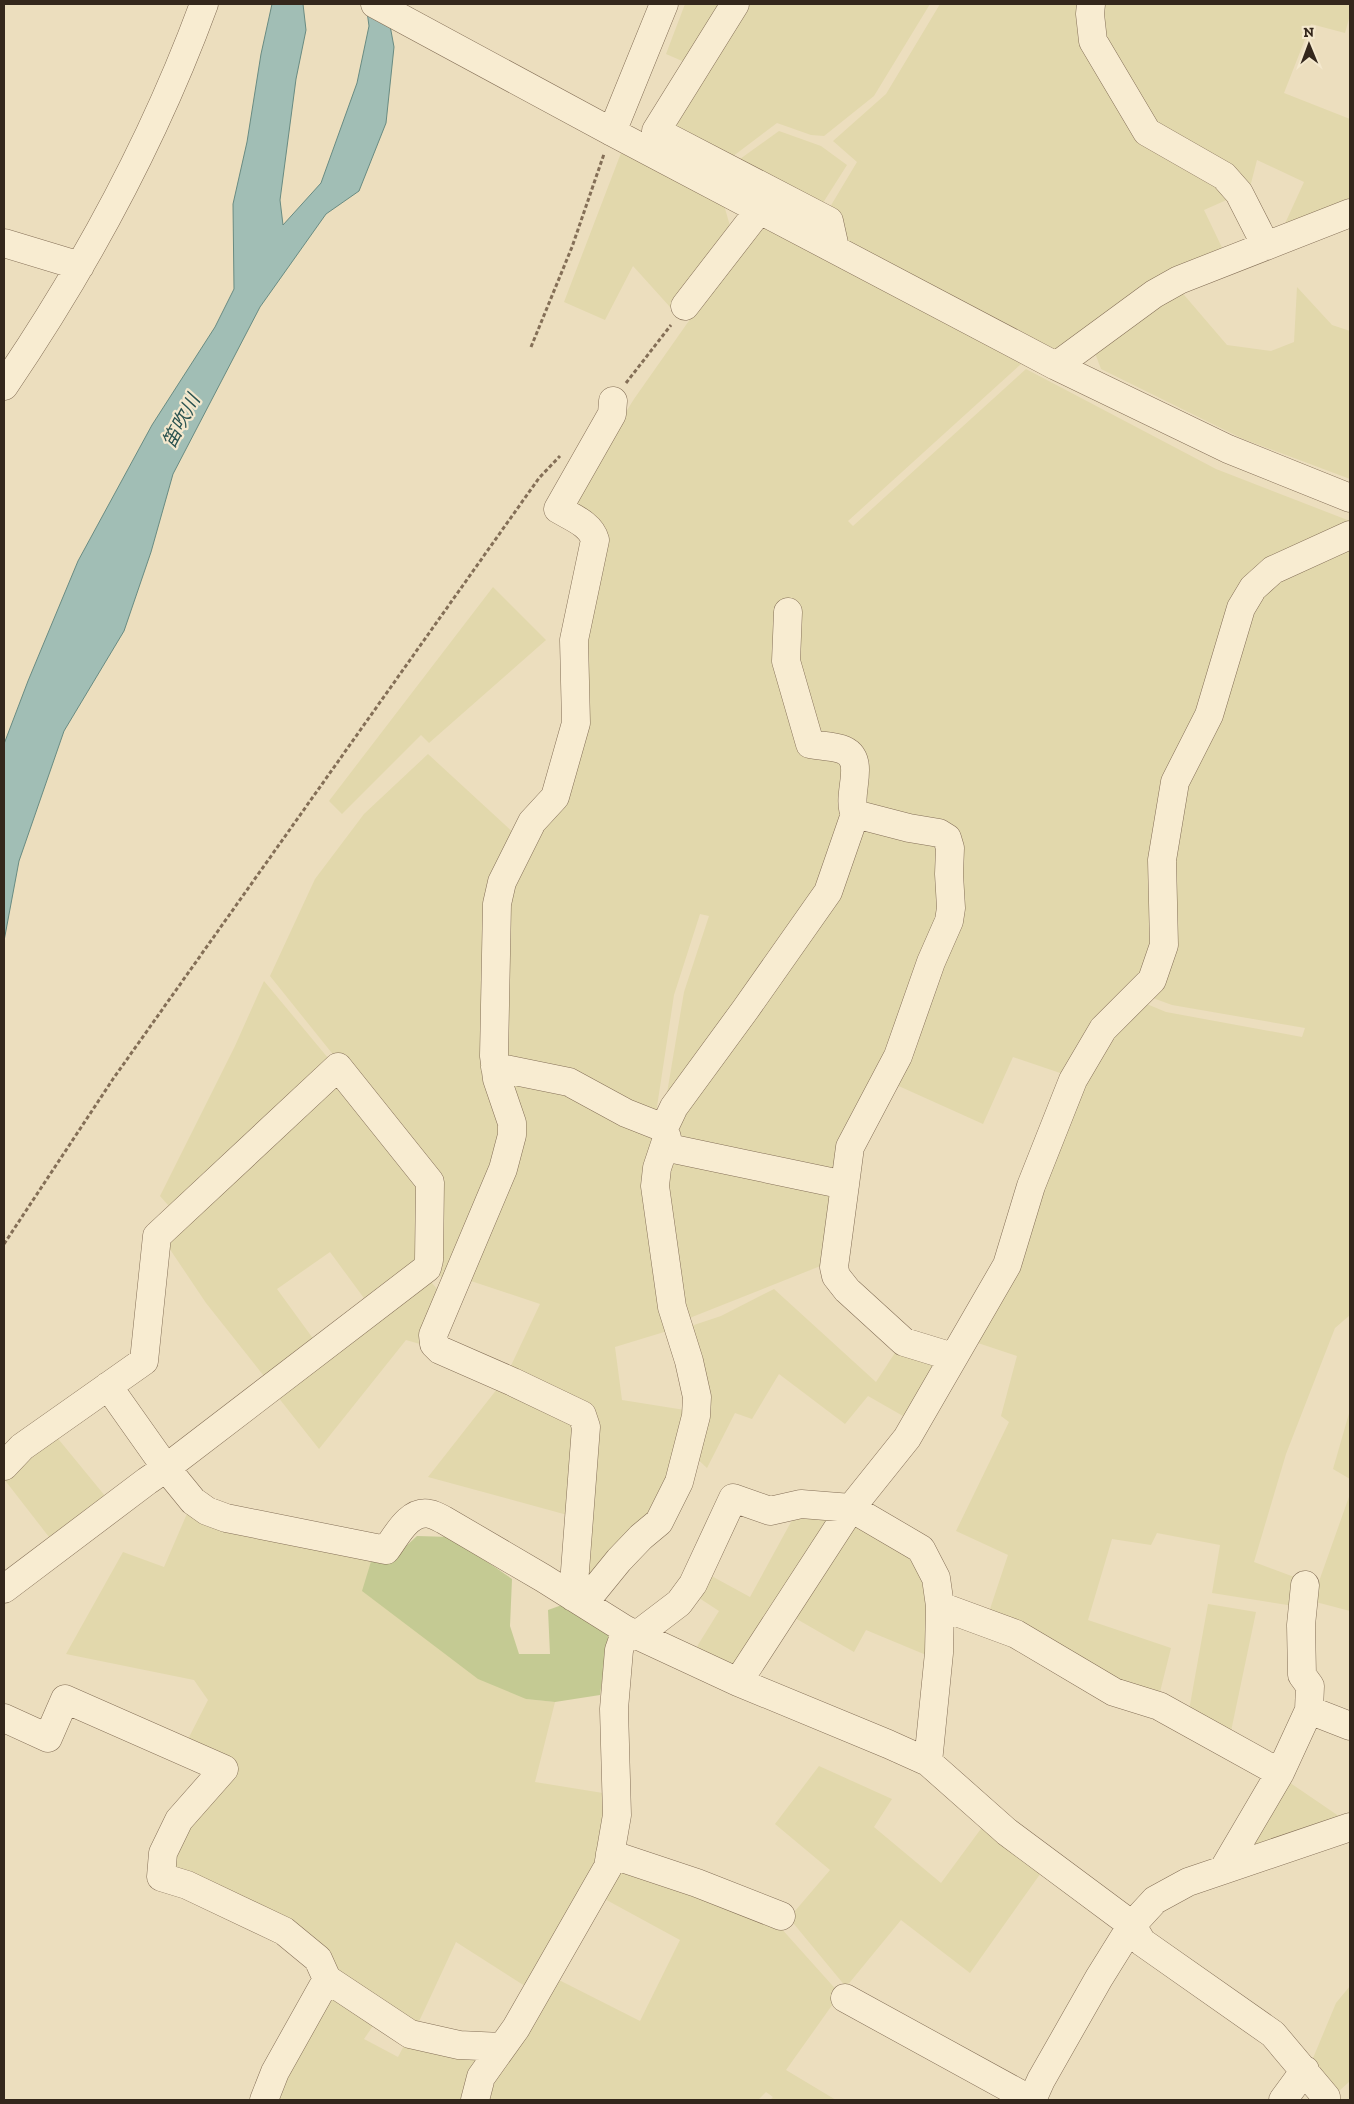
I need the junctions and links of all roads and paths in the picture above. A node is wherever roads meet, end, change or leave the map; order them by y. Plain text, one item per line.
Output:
1 (204, 4) edge
2 (375, 4) edge
3 (664, 4) edge
4 (735, 4) edge
5 (1091, 4) edge
6 (612, 132) junction
7 (760, 209) junction
8 (1350, 213) edge
9 (4, 244) edge
10 (1266, 246) junction
11 (834, 248) junction
12 (80, 266) junction
13 (685, 306) joint
14 (532, 347) dead end
15 (1056, 366) junction
16 (4, 386) edge
17 (612, 401) joint
18 (566, 450) dead end
19 (1350, 498) edge
20 (1350, 535) edge
21 (788, 612) dead end
22 (855, 814) junction
23 (495, 1067) junction
24 (664, 1138) junction
25 (845, 1185) junction
26 (4, 1244) edge
27 (425, 1270) junction
28 (449, 1295) junction
29 (953, 1357) junction
30 (108, 1386) junction
31 (4, 1466) edge
32 (166, 1468) junction
33 (851, 1508) junction
34 (1305, 1585) dead end
35 (4, 1589) edge
36 (578, 1600) junction
37 (940, 1606) junction
38 (631, 1632) junction
39 (738, 1682) junction
40 (1308, 1710) junction
41 (4, 1718) edge
42 (1350, 1726) edge
43 (928, 1762) junction
44 (1280, 1773) junction
45 (1350, 1828) edge
46 (610, 1854) junction
47 (1223, 1870) junction
48 (781, 1916) dead end
49 (1132, 1925) junction
50 (327, 1979) junction
51 (845, 1998) dead end
52 (502, 2048) junction
53 (1306, 2070) junction
54 (264, 2100) edge
55 (476, 2100) edge
56 (1032, 2100) edge
57 (1283, 2100) edge
58 (1326, 2100) edge

1 - 12 street
2 - 6 street
3 - 6 street
4 - 11 street
5 - 10 street
6 - 7 street
6 - 14 path
7 - 11 street
7 - 13 street
8 - 10 street
9 - 12 street
10 - 15 street
11 - 15 street
12 - 16 street
13 - 17 path
15 - 19 street
17 - 23 street
18 - 26 path
20 - 29 street
21 - 22 street
22 - 24 street
22 - 25 street
23 - 24 street
23 - 28 street
24 - 25 street
24 - 36 street
25 - 29 street
27 - 28 street
27 - 30 street
27 - 32 street
28 - 36 street
29 - 33 street
30 - 31 street
30 - 32 street
32 - 35 street
32 - 36 street
33 - 37 street
33 - 38 street
33 - 39 street
34 - 40 street
36 - 38 street
37 - 43 street
37 - 44 street
38 - 39 street
38 - 46 street
39 - 43 street
40 - 42 street
40 - 44 street
41 - 50 street
43 - 49 street
44 - 47 street
45 - 47 street
46 - 48 street
46 - 52 street
47 - 49 street
49 - 53 street
49 - 56 street
50 - 52 street
50 - 54 street
51 - 56 street
52 - 55 street
53 - 57 street
53 - 58 street

